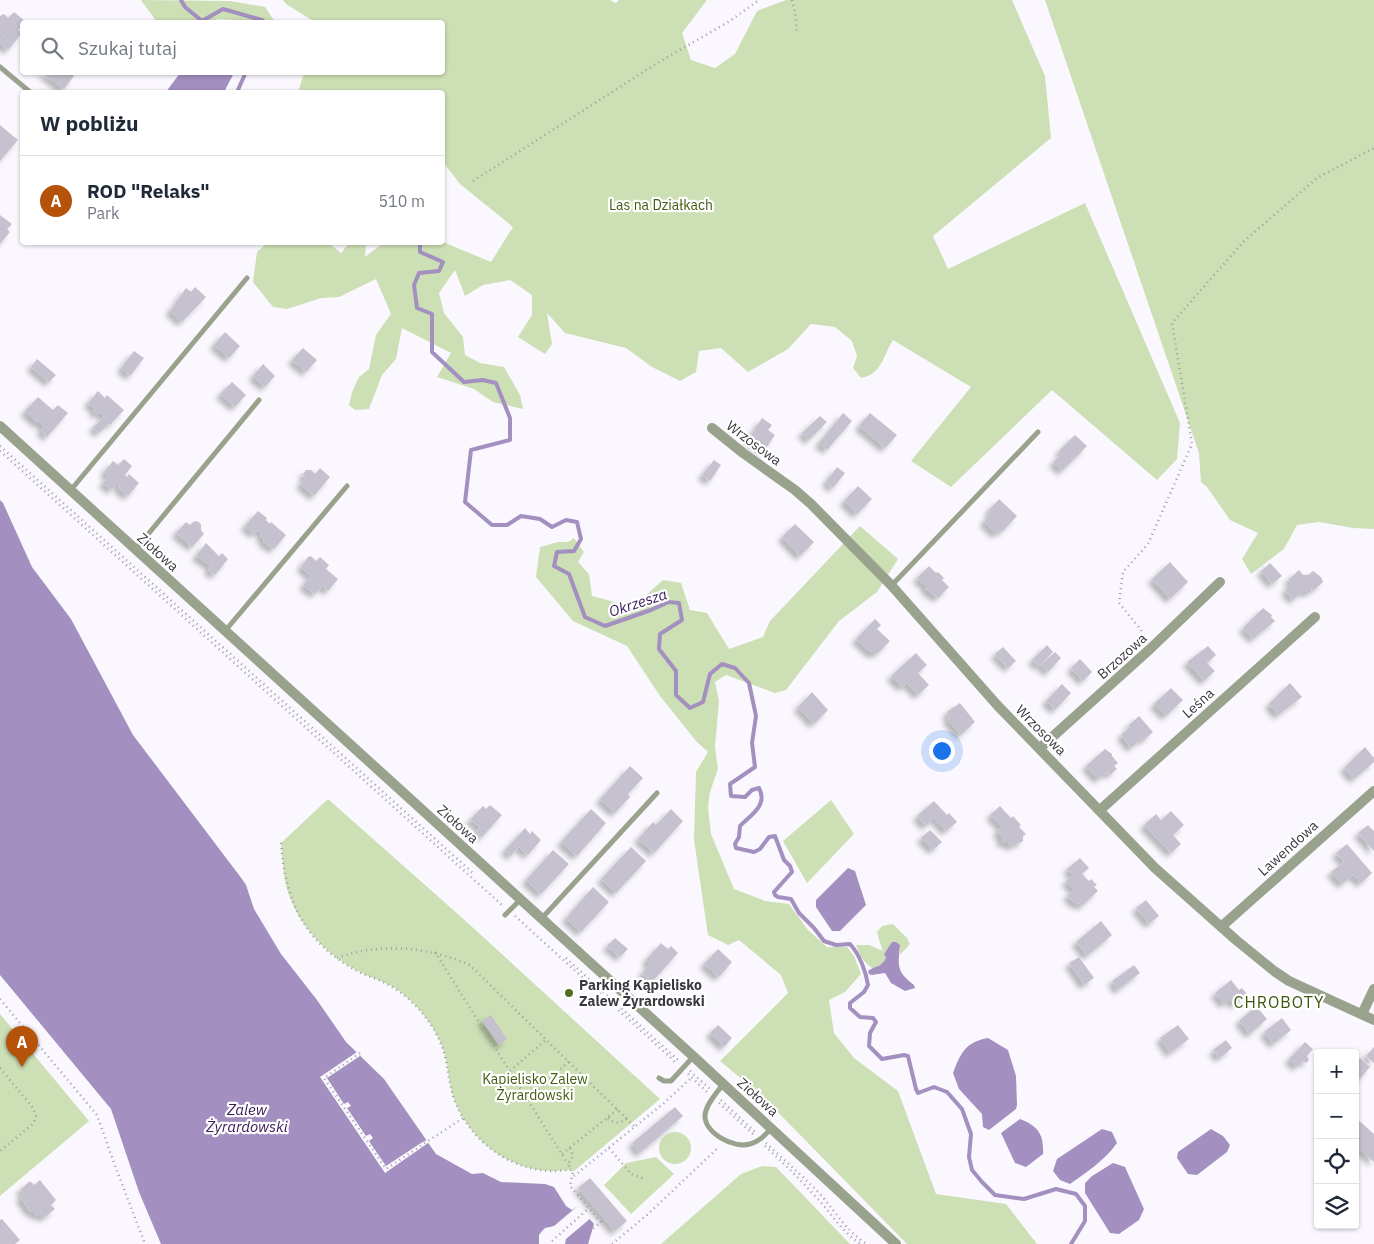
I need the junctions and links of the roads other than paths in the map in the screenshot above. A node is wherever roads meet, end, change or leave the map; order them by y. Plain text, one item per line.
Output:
1 (0, 66) edge
2 (28, 90) edge
3 (247, 278) dead end
4 (259, 400) dead end
5 (0, 426) edge
6 (712, 428) dead end
7 (1038, 432) dead end
8 (347, 486) dead end
9 (70, 491) junction
10 (135, 550) junction
11 (1220, 582) dead end
12 (891, 586) junction
13 (1315, 617) dead end
14 (225, 631) junction
15 (1040, 748) junction
16 (1374, 790) edge
17 (657, 793) dead end
18 (1100, 810) junction
19 (521, 898) junction
20 (508, 911) road end
21 (542, 918) junction
22 (1221, 927) junction
23 (1374, 989) edge
24 (1362, 1014) junction
25 (1374, 1020) edge
26 (694, 1056) junction
27 (659, 1078) dead end
28 (723, 1084) junction
29 (772, 1128) junction
30 (896, 1244) edge

1 - 2 lane
3 - 9 lane
4 - 10 lane
5 - 9 street, Ziołowa
6 - 12 street, Wrzosowa
7 - 12 lane
8 - 14 lane
9 - 10 street, Ziołowa
10 - 14 street, Ziołowa
11 - 15 street, Brzozowa
12 - 15 street, Wrzosowa
13 - 18 street, Leśna
14 - 19 street, Ziołowa
15 - 18 street, Wrzosowa
16 - 22 street, Lawendowa
17 - 21 lane
18 - 22 street, Wrzosowa
19 - 20 lane
19 - 21 street, Ziołowa
21 - 26 street, Ziołowa
22 - 24 street, Wrzosowa
23 - 24 street
24 - 25 street, Wrzosowa
26 - 27 lane
26 - 28 street, Ziołowa
28 - 29 street, Ziołowa
28 - 29 lane
29 - 30 street, Ziołowa

